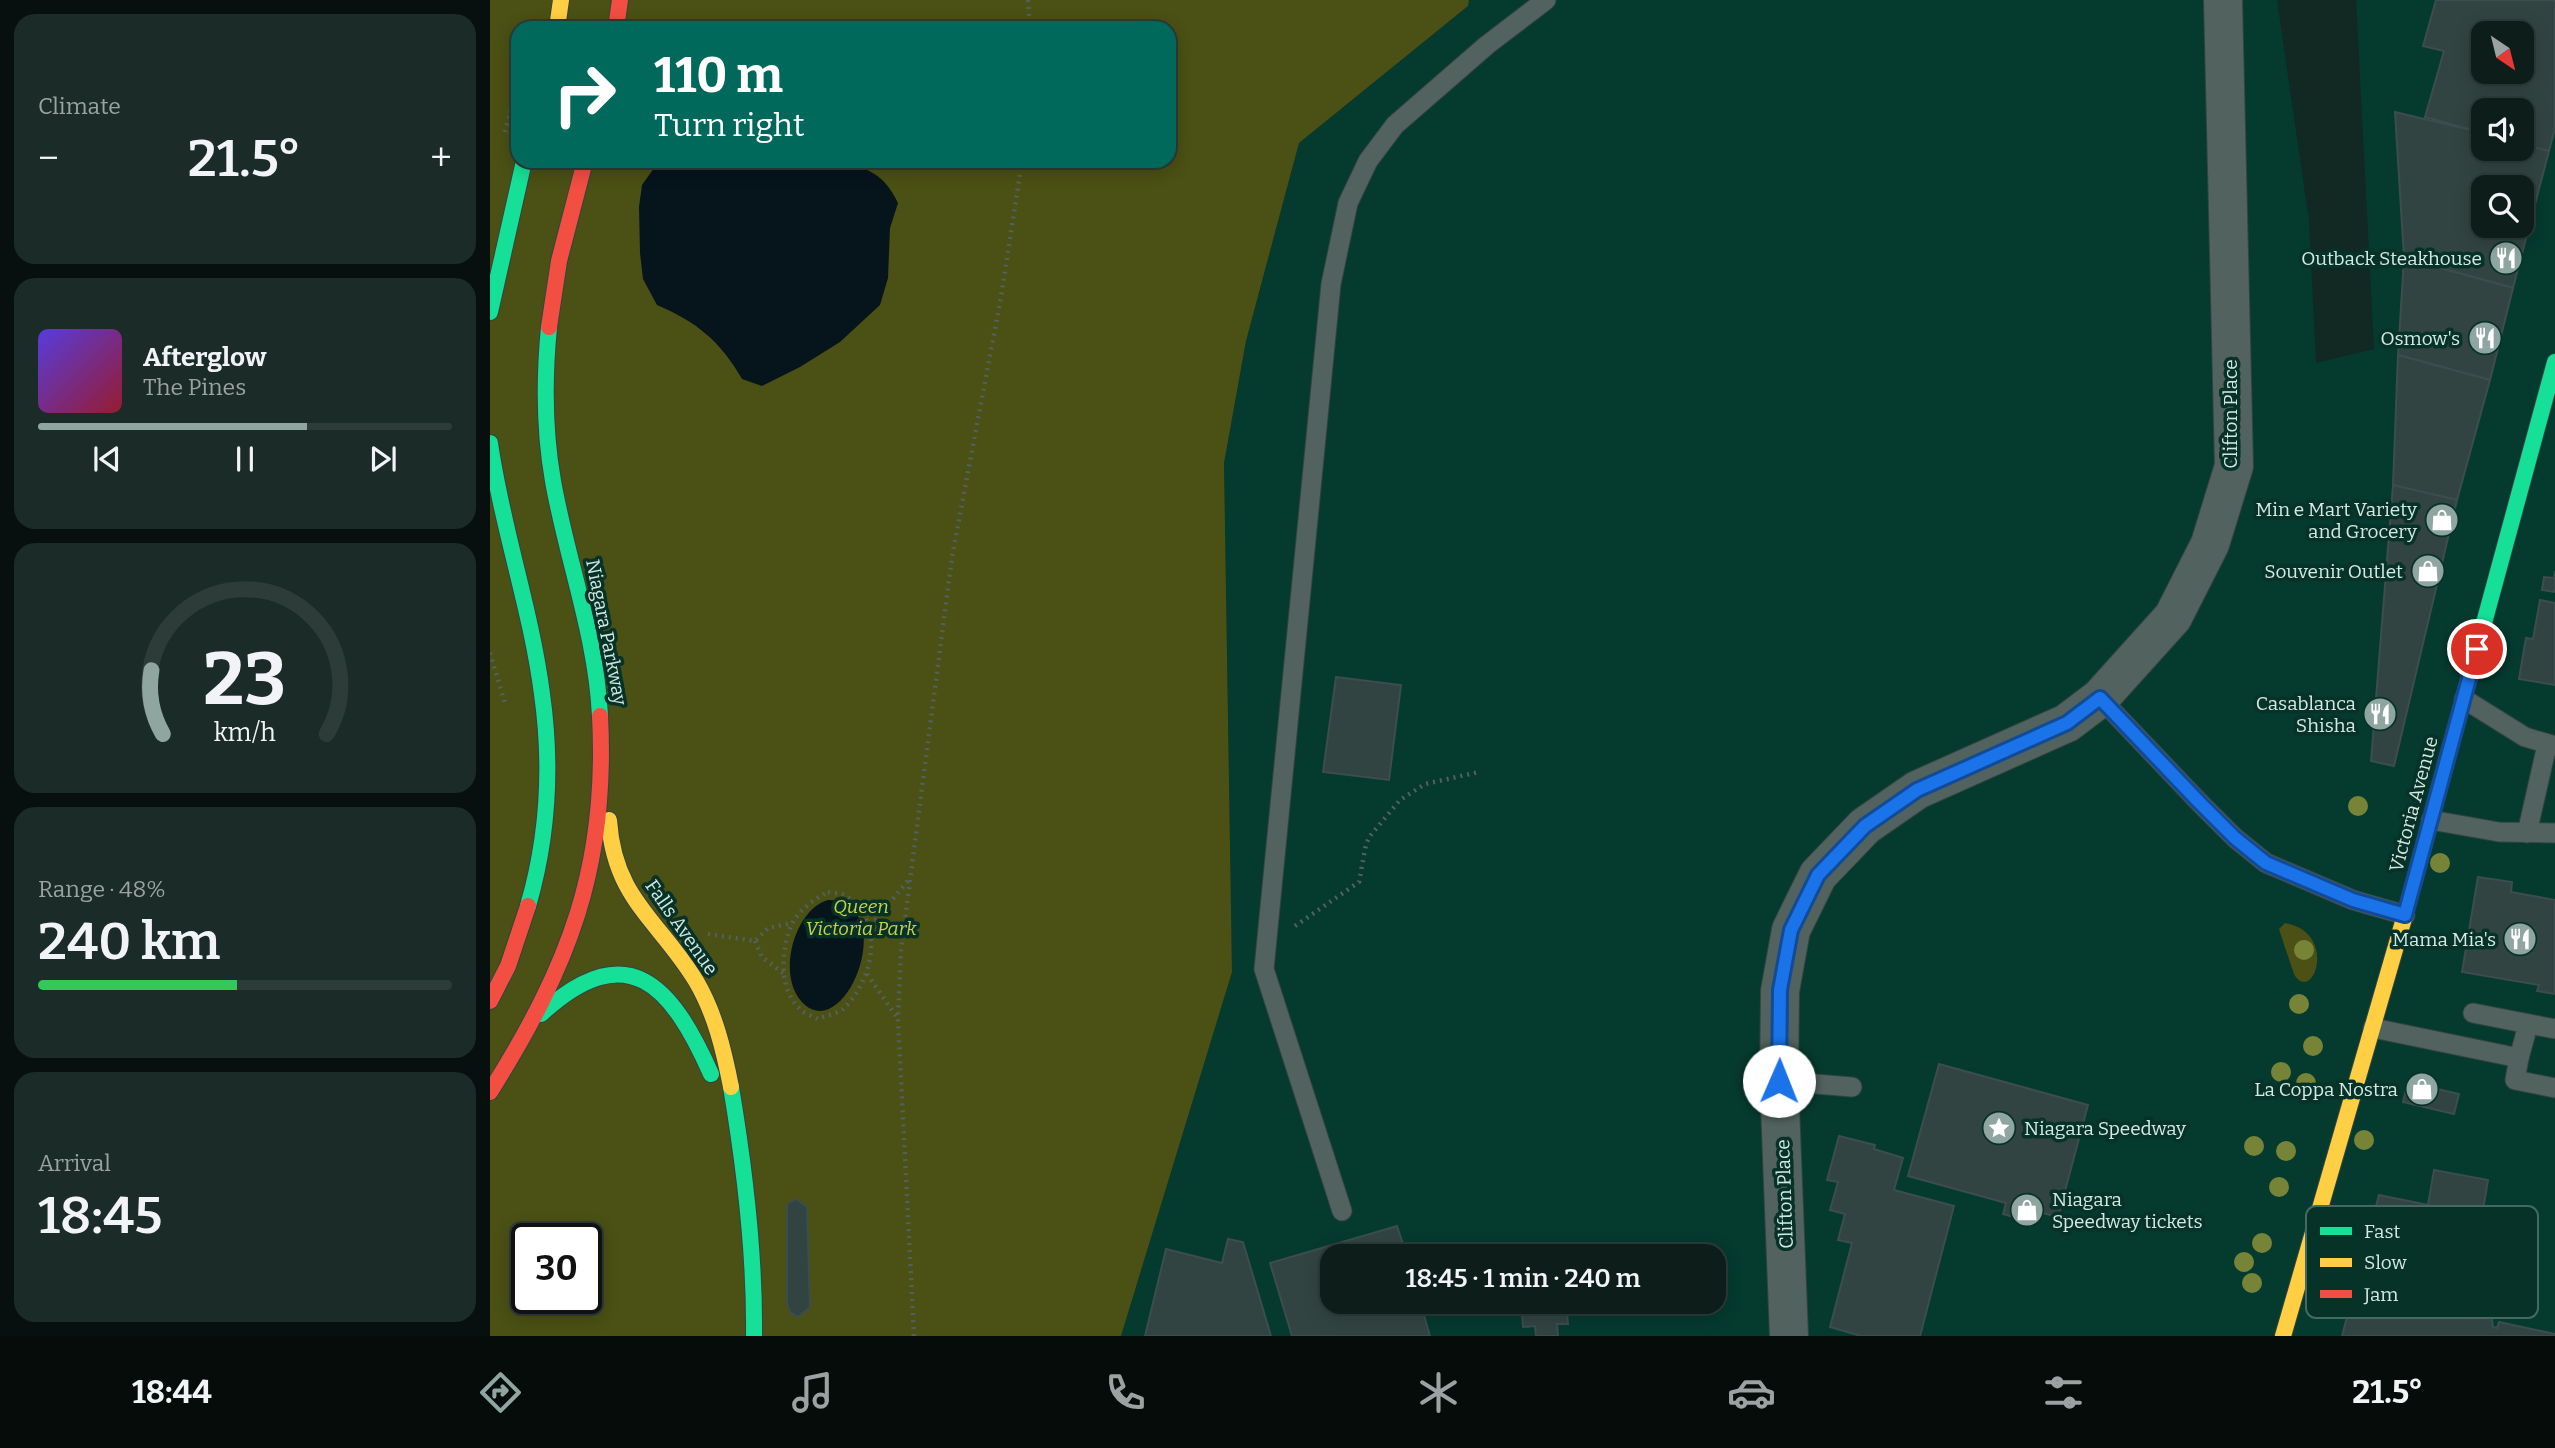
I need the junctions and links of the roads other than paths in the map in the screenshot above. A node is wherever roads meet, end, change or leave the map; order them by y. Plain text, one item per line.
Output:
1 (561, 0) edge
2 (620, 0) edge
3 (1546, 0) edge
4 (2223, 0) edge
5 (558, 21) edge
6 (618, 21) edge
7 (522, 168) edge
8 (583, 168) edge
9 (490, 312) edge
10 (2555, 364) edge
11 (490, 443) edge
12 (2100, 698) junction
13 (2464, 699) junction
14 (604, 737) junction
15 (2551, 745) edge
16 (2431, 820) junction
17 (2527, 833) junction
18 (2555, 833) edge
19 (2405, 915) junction
20 (490, 1001) edge
21 (2473, 1013) dead end
22 (534, 1021) junction
23 (2528, 1024) junction
24 (2373, 1028) junction
25 (2555, 1029) edge
26 (2519, 1058) junction
27 (1779, 1081) junction
28 (1853, 1087) dead end
29 (2555, 1088) edge
30 (490, 1093) edge
31 (739, 1140) junction
32 (2321, 1206) edge
33 (1342, 1211) dead end
34 (2306, 1257) edge
35 (754, 1336) edge
36 (1789, 1336) edge
37 (2283, 1336) edge

1 - 5 main road
2 - 6 main road
3 - 33 lane
4 - 12 street, Clifton Place
7 - 9 main road
8 - 14 main road, Niagara Parkway
10 - 13 main road, Victoria Avenue
11 - 20 main road
12 - 19 lane
12 - 27 street, Clifton Place
13 - 15 lane
13 - 16 main road, Victoria Avenue
14 - 22 main road, Niagara Parkway
14 - 31 main road, Falls Avenue
15 - 17 lane
16 - 17 lane
16 - 19 main road, Victoria Avenue
17 - 18 lane
19 - 24 main road, Victoria Avenue
21 - 23 lane
22 - 30 main road, Niagara Parkway
22 - 31 main road, Falls Avenue
23 - 25 lane
23 - 26 lane
24 - 26 lane
24 - 32 main road, Victoria Avenue
26 - 29 lane
27 - 28 lane
27 - 36 street, Clifton Place
31 - 35 main road, Falls Avenue
34 - 37 main road, Victoria Avenue

